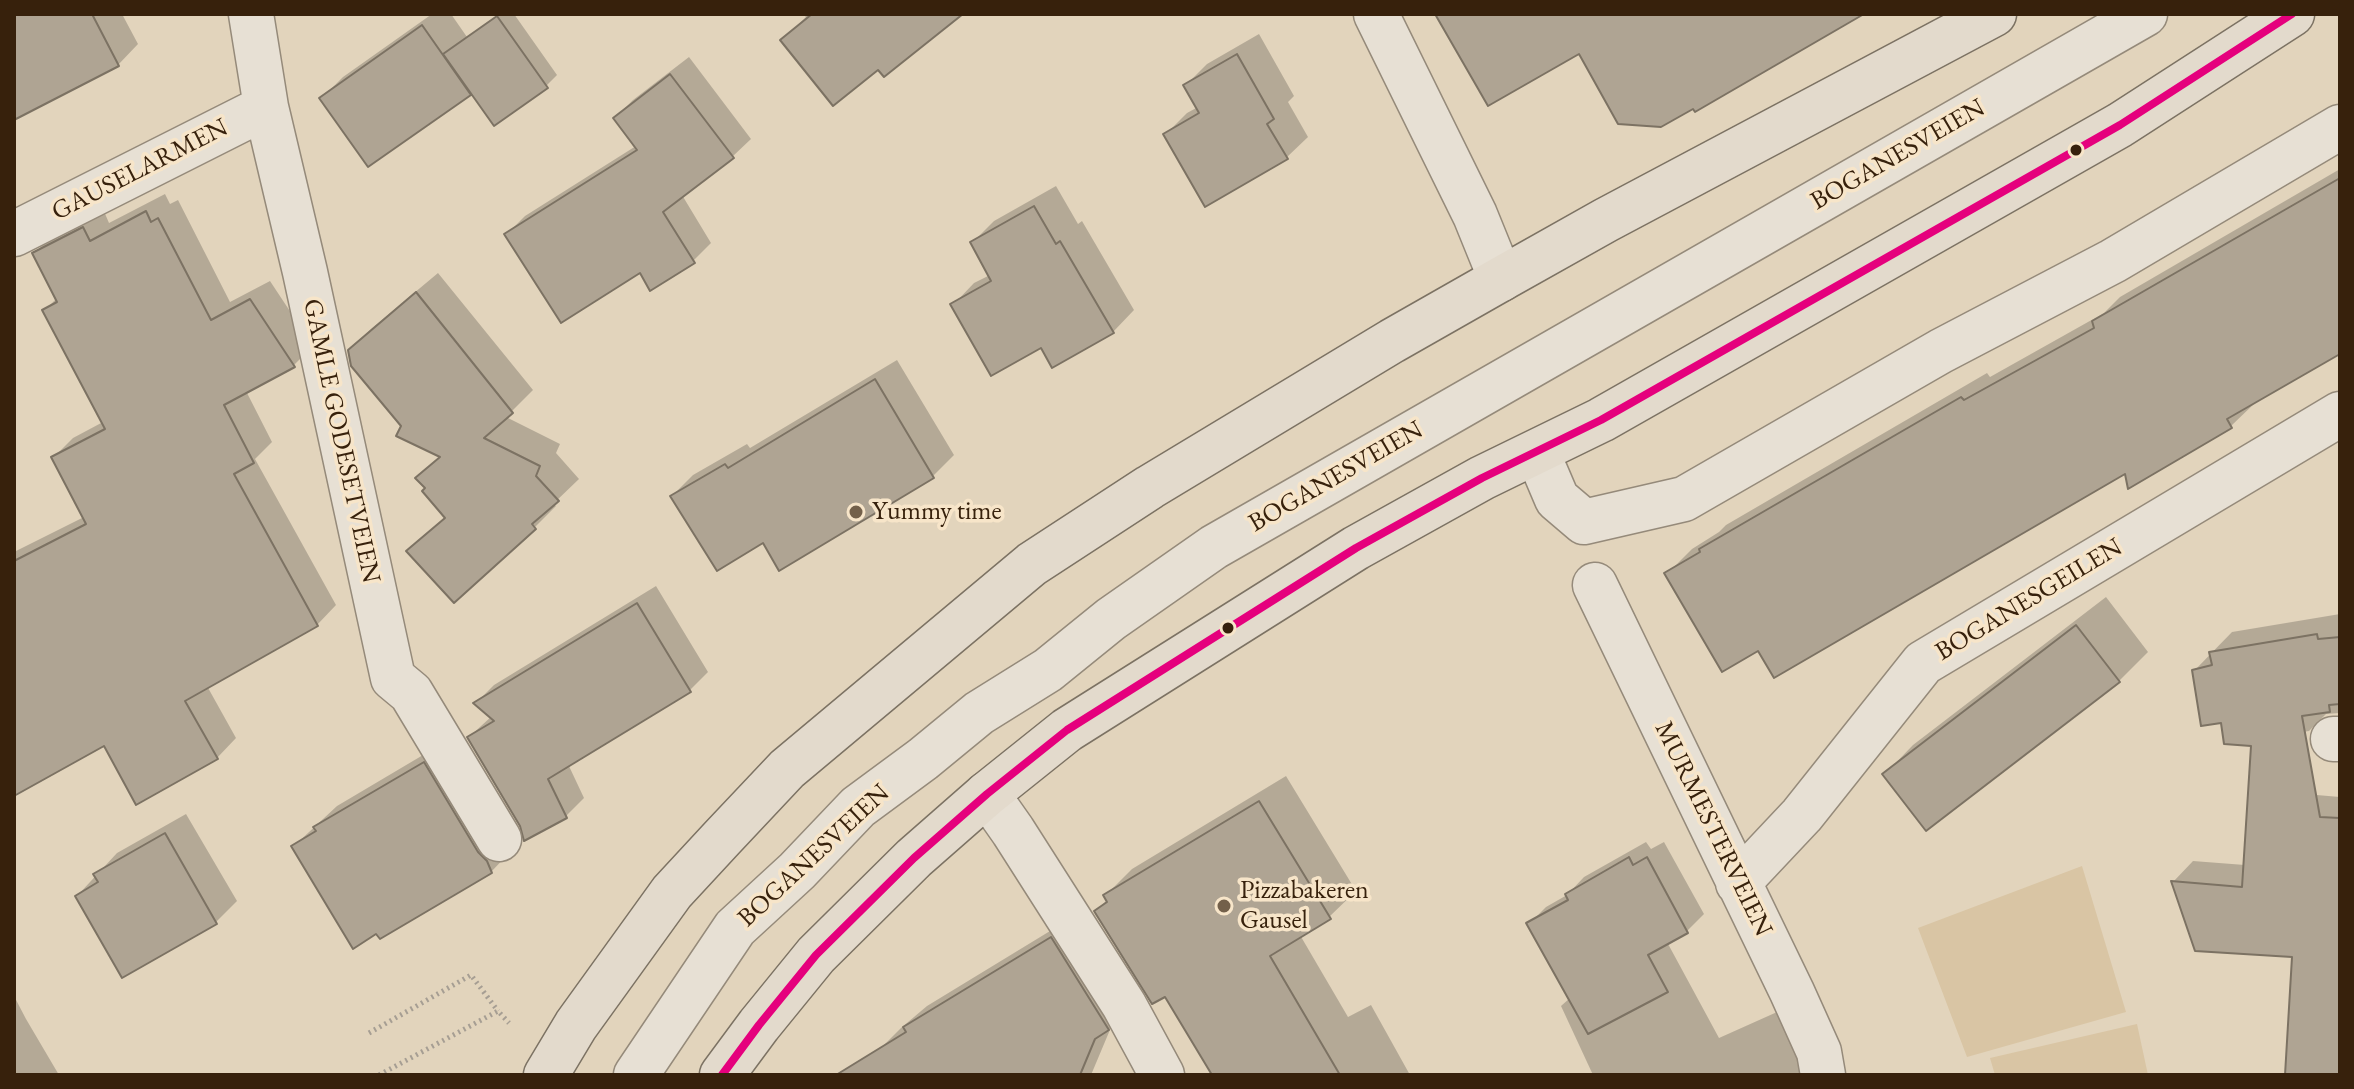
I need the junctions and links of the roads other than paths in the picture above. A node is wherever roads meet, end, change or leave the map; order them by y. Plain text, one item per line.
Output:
1 (251, 14) edge
2 (1376, 14) edge
3 (1994, 14) edge
4 (2145, 14) edge
5 (2292, 14) edge
6 (266, 107) junction
7 (2340, 127) edge
8 (14, 234) edge
9 (1501, 279) junction
10 (2340, 414) edge
11 (1537, 452) junction
12 (1595, 585) dead end
13 (987, 794) junction
14 (499, 839) dead end
15 (1738, 883) junction
16 (546, 1075) edge
17 (636, 1075) edge
18 (722, 1075) edge
19 (1162, 1075) edge
20 (1823, 1075) edge

1 - 6 street, GAMLE GODESETVEIEN
2 - 9 street
3 - 9 main road
4 - 17 street, BOGANESVEIEN
5 - 11 main road
6 - 8 street, GAUSELARMEN
6 - 14 street, GAMLE GODESETVEIEN
7 - 11 street
9 - 16 main road
10 - 15 street, BOGANESGEILEN
11 - 13 main road
12 - 15 street, MURMESTERVEIEN
13 - 18 main road
13 - 19 street
15 - 20 street, MURMESTERVEIEN

